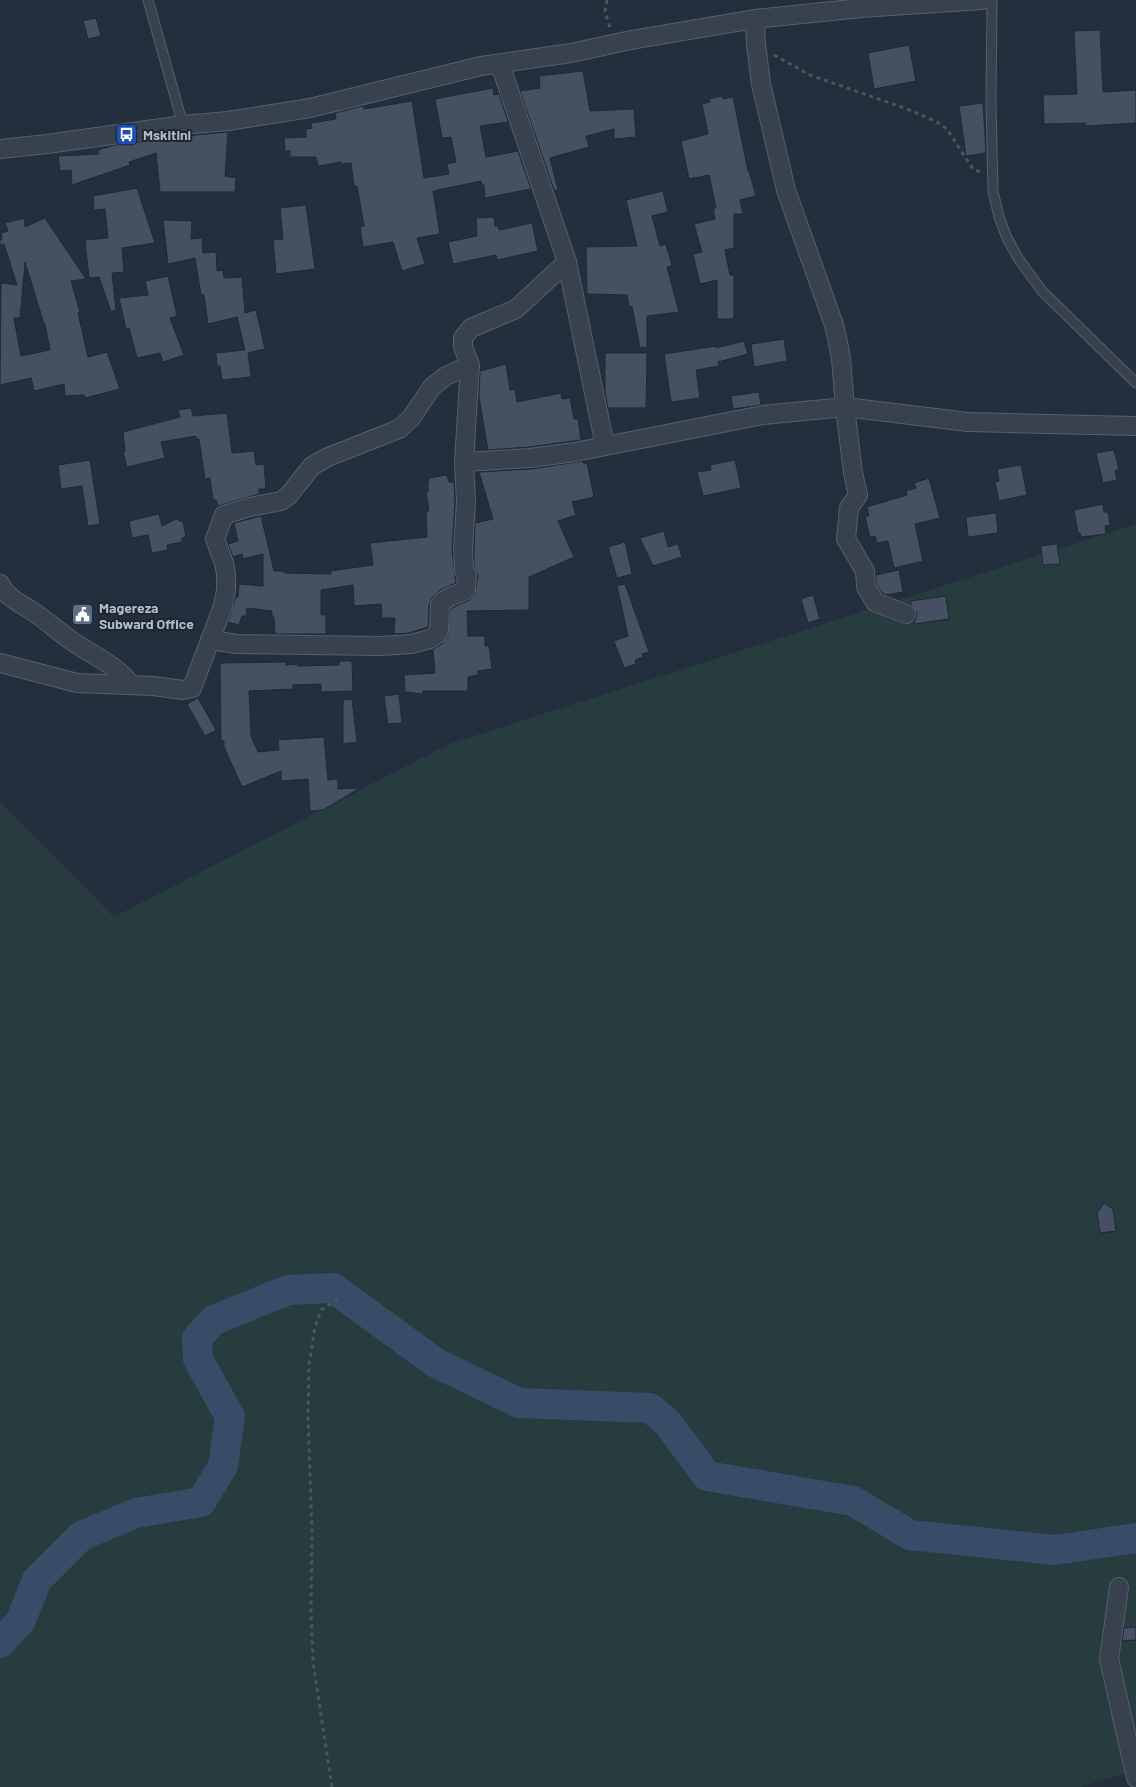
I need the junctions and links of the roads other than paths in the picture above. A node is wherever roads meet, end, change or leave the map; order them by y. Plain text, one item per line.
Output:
1 (148, 0) edge
2 (982, 0) edge
3 (992, 0) edge
4 (755, 19) junction
5 (500, 64) junction
6 (183, 125) junction
7 (0, 149) edge
8 (567, 262) junction
9 (470, 365) junction
10 (1136, 383) edge
11 (845, 407) junction
12 (1136, 426) edge
13 (605, 446) junction
14 (464, 462) junction
15 (4, 594) edge
16 (906, 614) dead end
17 (210, 640) junction
18 (0, 663) edge
19 (131, 685) junction
20 (1119, 1587) dead end
21 (1136, 1778) edge

1 - 6 lane
2 - 4 street
3 - 10 lane
4 - 5 street
4 - 11 street
5 - 6 street
5 - 8 street
6 - 7 street
8 - 9 street
8 - 13 street
9 - 14 street
9 - 17 street
11 - 12 street
11 - 13 street
11 - 16 street
13 - 14 street
14 - 17 street
15 - 19 street
17 - 19 street
18 - 19 street
20 - 21 street

